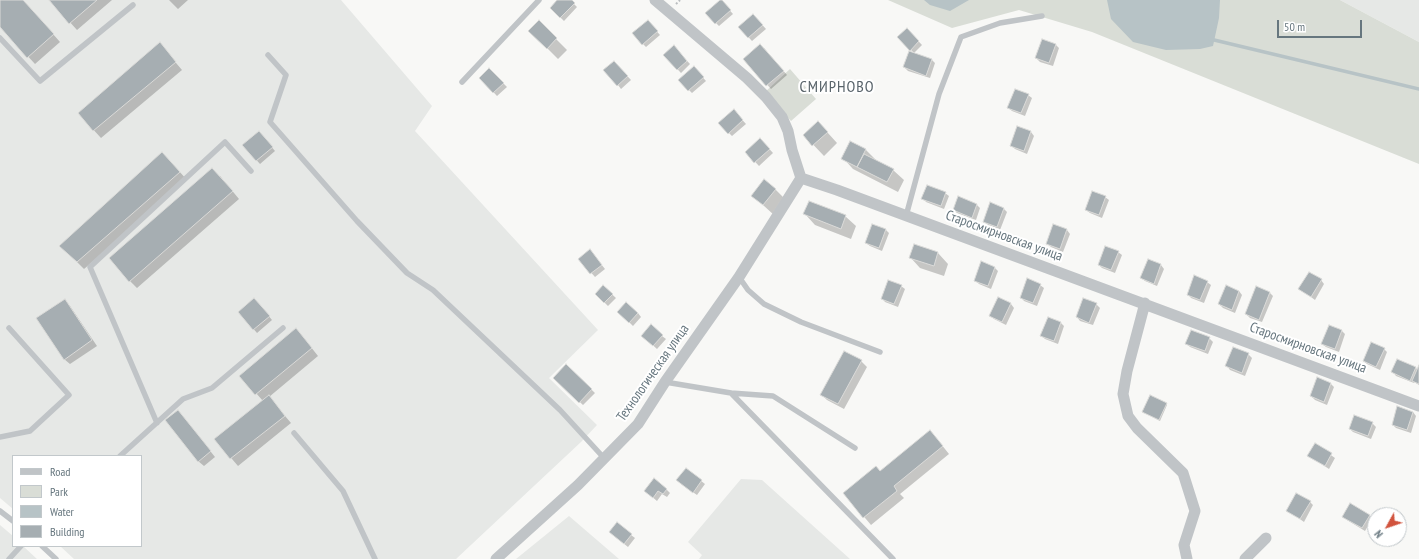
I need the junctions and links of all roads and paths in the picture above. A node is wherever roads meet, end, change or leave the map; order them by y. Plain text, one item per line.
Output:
1 (539, 0) edge
2 (655, 0) edge
3 (133, 5) dead end
4 (1042, 16) dead end
5 (0, 38) edge
6 (268, 55) dead end
7 (462, 82) dead end
8 (251, 171) dead end
9 (801, 178) junction
10 (906, 216) junction
11 (739, 277) junction
12 (1145, 303) junction
13 (9, 328) dead end
14 (283, 328) dead end
15 (880, 352) dead end
16 (665, 382) junction
17 (731, 393) junction
18 (1419, 406) edge
19 (157, 423) junction
20 (294, 433) dead end
21 (0, 438) edge
22 (856, 448) dead end
23 (121, 455) edge
24 (604, 458) junction
25 (0, 511) edge
26 (12, 520) edge
27 (1266, 538) dead end
28 (20, 547) edge
29 (43, 547) edge
30 (9, 559) edge
31 (56, 559) edge
32 (375, 559) edge
33 (496, 559) edge
34 (893, 559) edge
35 (1187, 559) edge
36 (1245, 559) edge

1 - 7 lane
2 - 9 street
3 - 5 lane
4 - 10 lane
6 - 24 lane
8 - 19 lane
9 - 10 street, Старосмирновская улица
9 - 11 street, Технологическая улица
10 - 12 street, Старосмирновская улица
11 - 15 lane
11 - 16 street, Технологическая улица
12 - 18 street, Старосмирновская улица
12 - 35 street
13 - 21 lane
14 - 19 lane
16 - 17 lane
16 - 24 street, Технологическая улица
17 - 22 lane
17 - 34 lane
19 - 23 lane
20 - 32 lane
24 - 33 street, Технологическая улица
25 - 26 lane
27 - 36 street
28 - 30 lane
29 - 31 lane

